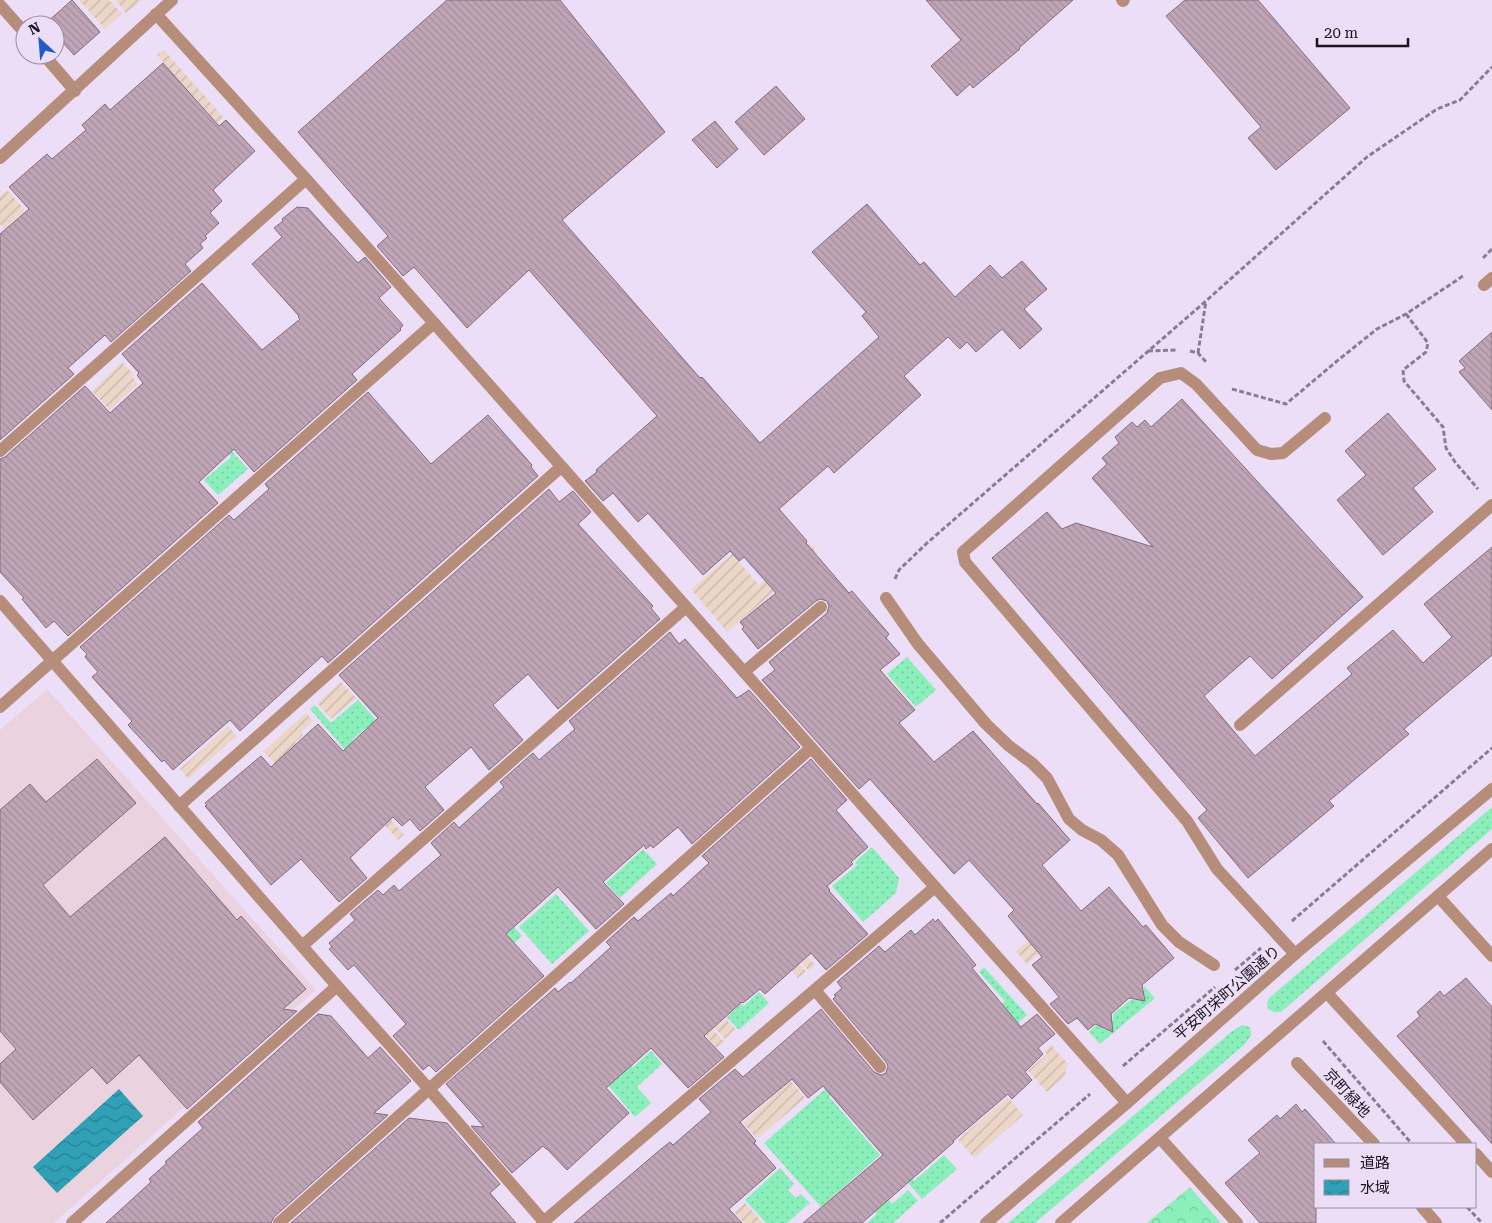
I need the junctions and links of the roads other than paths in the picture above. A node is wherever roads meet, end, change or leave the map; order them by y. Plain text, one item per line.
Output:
1 (172, 0) edge
2 (0, 5) edge
3 (156, 14) junction
4 (15, 22) edge
5 (52, 65) edge
6 (74, 91) junction
7 (0, 158) edge
8 (306, 179) junction
9 (434, 323) junction
10 (1325, 418) dead end
11 (0, 451) edge
12 (561, 468) junction
13 (1492, 505) edge
14 (886, 598) road end
15 (0, 601) edge
16 (686, 607) junction
17 (821, 608) dead end
18 (52, 661) junction
19 (744, 672) junction
20 (0, 707) edge
21 (1240, 725) dead end
22 (811, 748) junction
23 (1492, 789) edge
24 (179, 806) junction
25 (1492, 849) edge
26 (935, 887) junction
27 (1438, 896) junction
28 (302, 946) junction
29 (1295, 954) junction
30 (1492, 956) edge
31 (1214, 966) dead end
32 (337, 986) junction
33 (815, 990) junction
34 (1327, 993) junction
35 (1297, 1063) dead end
36 (880, 1067) dead end
37 (429, 1089) junction
38 (1127, 1103) junction
39 (1160, 1138) junction
40 (1373, 1143) edge
41 (1465, 1143) edge
42 (1477, 1155) edge
43 (1492, 1172) edge
44 (1423, 1208) edge
45 (544, 1222) edge
46 (72, 1223) edge
47 (279, 1223) edge
48 (986, 1223) edge
49 (1061, 1223) edge
50 (1237, 1223) edge
51 (1436, 1223) edge

1 - 3 street
2 - 4 street
3 - 6 street
3 - 8 street
5 - 6 street
6 - 7 street
8 - 9 street
8 - 11 street
9 - 12 street
9 - 18 street
10 - 29 street
12 - 16 street
12 - 24 street
13 - 21 street
14 - 31 street
15 - 18 street
16 - 19 street
16 - 28 street
17 - 19 street
18 - 20 street
18 - 24 street
19 - 22 street
22 - 26 street
22 - 37 street
23 - 29 street, 平安町栄町公園通り
24 - 28 street
25 - 27 street
26 - 33 street
26 - 38 street
27 - 30 street
27 - 34 street
28 - 32 street
29 - 38 street, 平安町栄町公園通り
32 - 37 street
32 - 46 street
33 - 36 street
33 - 45 street
34 - 39 street
34 - 41 street
35 - 40 street, 京町緑地
37 - 45 street
37 - 47 street
38 - 48 street, 平安町栄町公園通り
39 - 49 street
39 - 50 street
42 - 43 street
44 - 51 street

